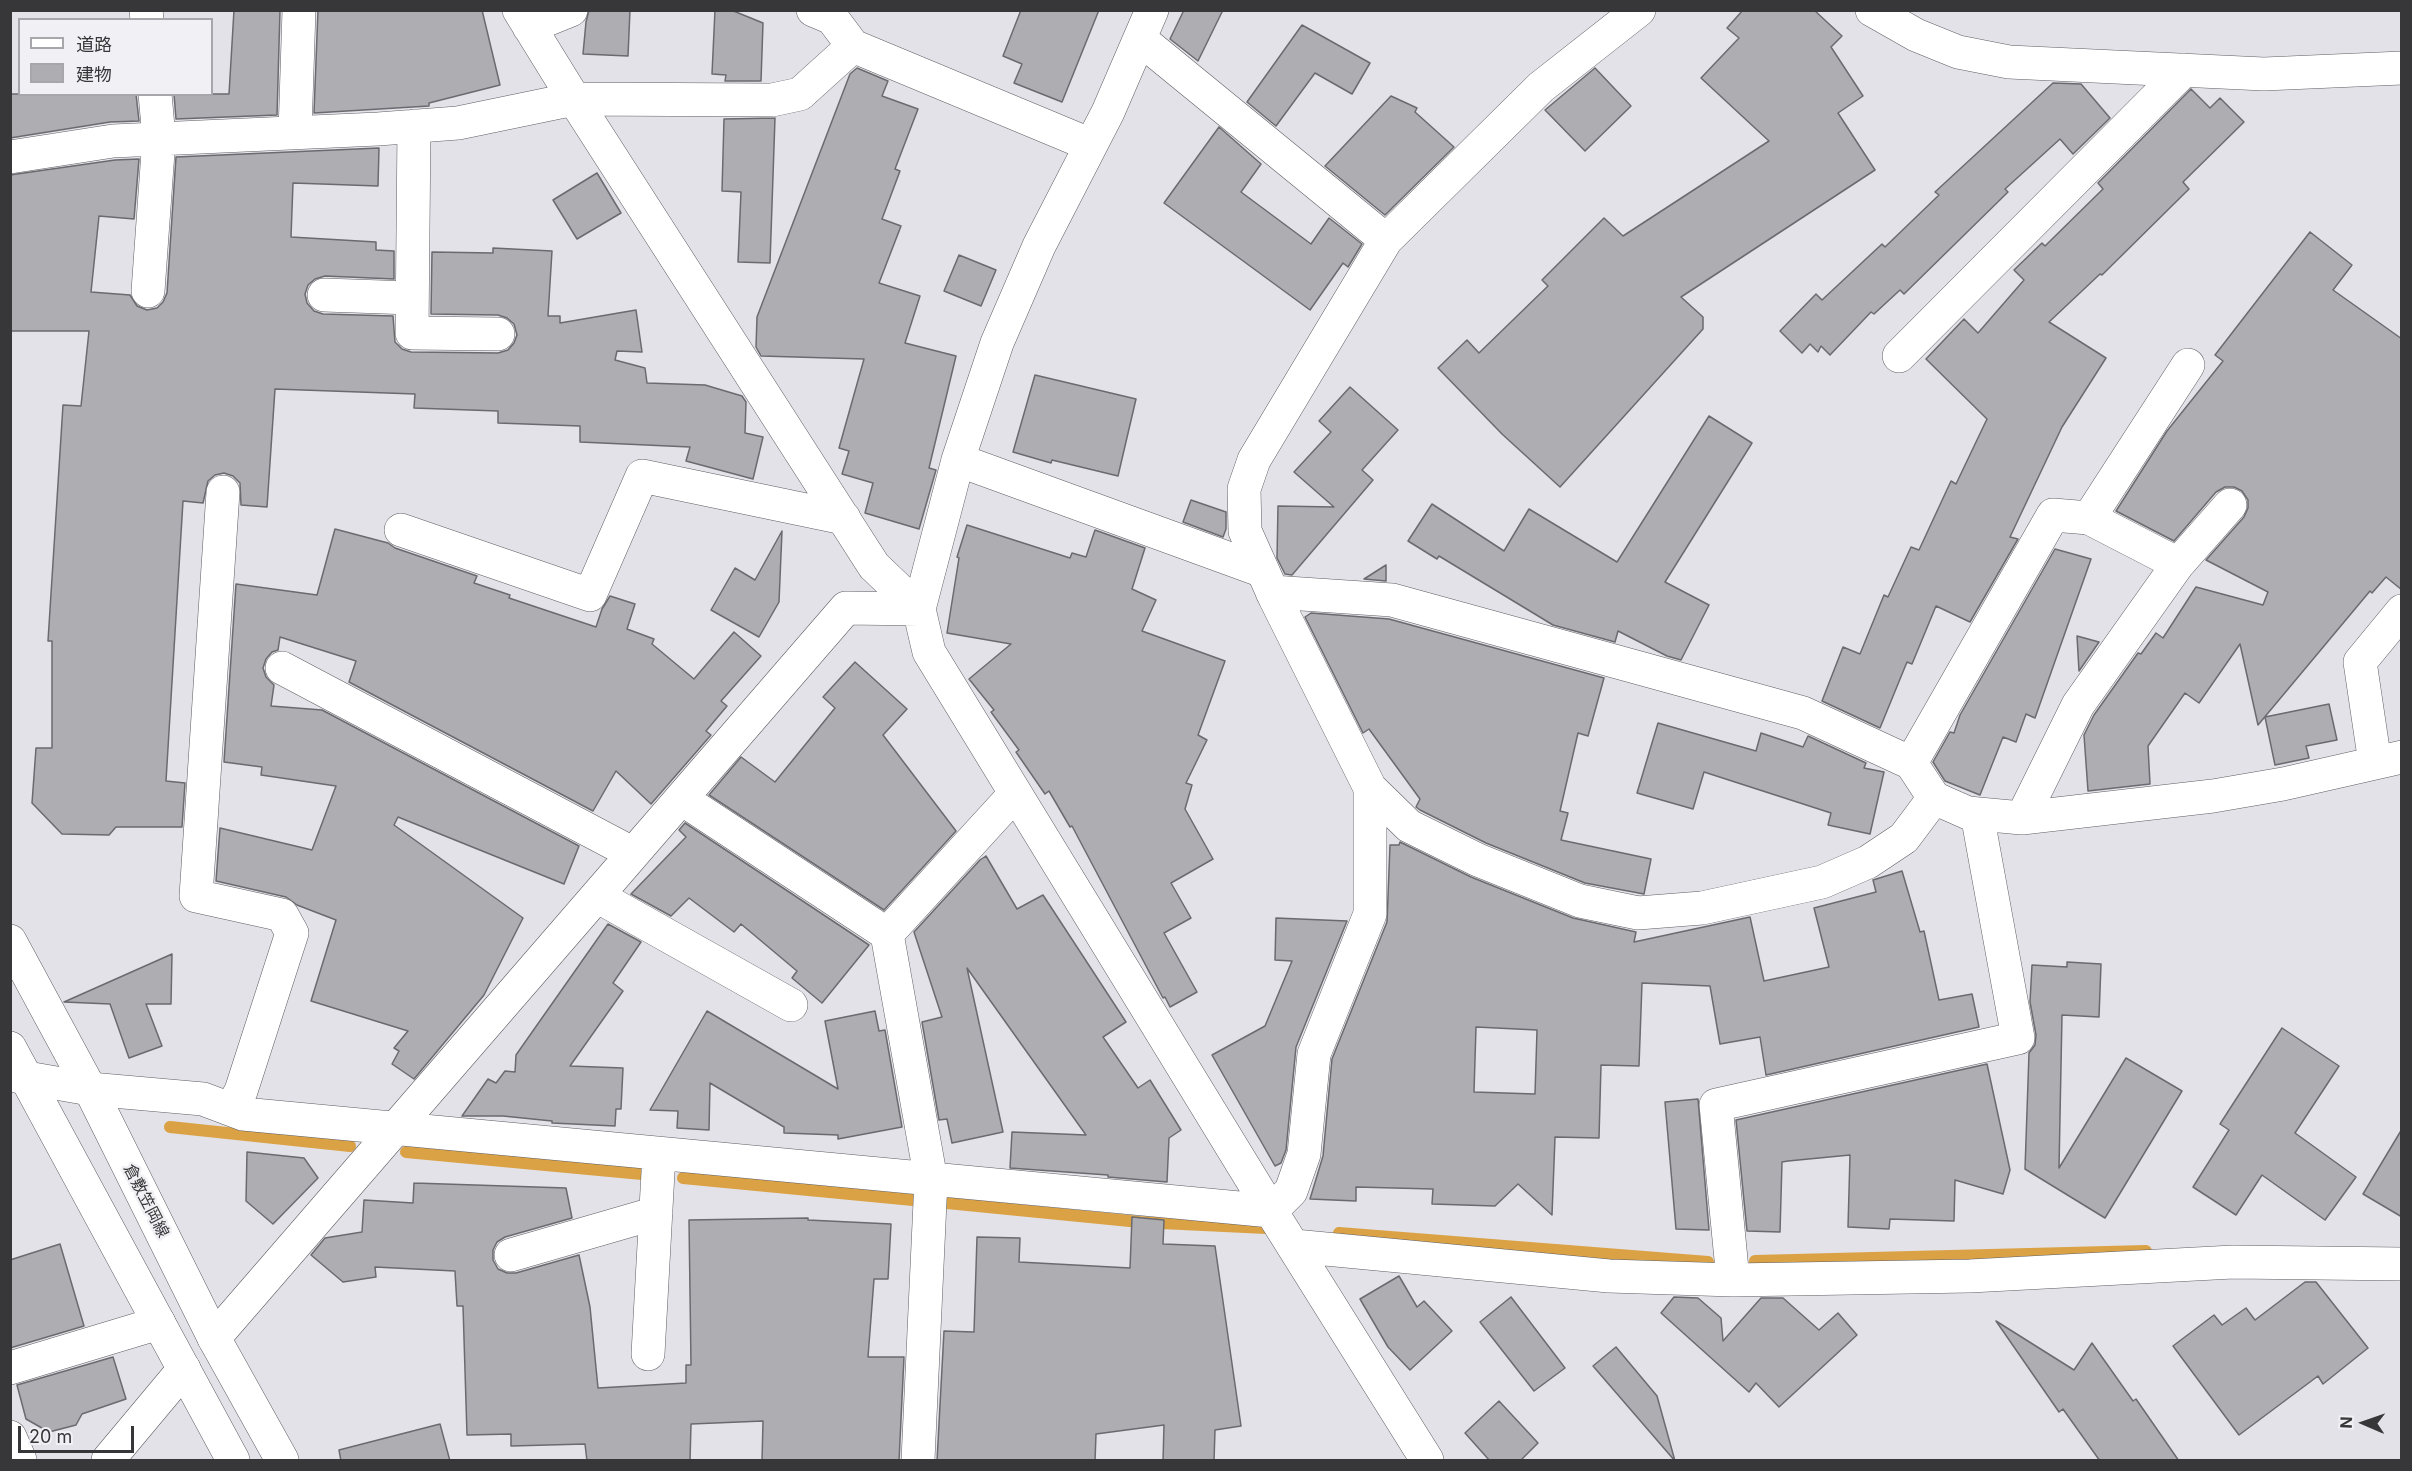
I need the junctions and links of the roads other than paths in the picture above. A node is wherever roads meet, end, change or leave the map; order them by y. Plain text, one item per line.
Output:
1 (299, 10) edge
2 (571, 10) edge
3 (813, 10) edge
4 (1639, 10) edge
5 (1872, 10) edge
6 (524, 19) edge
7 (1146, 25) edge
8 (853, 46) junction
9 (2402, 68) edge
10 (2184, 70) junction
11 (155, 96) edge
12 (574, 99) junction
13 (414, 126) junction
14 (295, 132) junction
15 (159, 138) junction
16 (1091, 145) junction
17 (10, 157) edge
18 (1386, 240) junction
19 (148, 291) dead end
20 (324, 295) dead end
21 (412, 298) junction
22 (498, 334) dead end
23 (1899, 356) dead end
24 (2188, 364) dead end
25 (958, 460) junction
26 (223, 492) dead end
27 (2230, 505) dead end
28 (844, 518) junction
29 (2089, 518) junction
30 (401, 530) dead end
31 (2178, 564) junction
32 (1267, 581) junction
33 (919, 609) junction
34 (2402, 611) edge
35 (282, 668) dead end
36 (2388, 760) edge
37 (1911, 763) junction
38 (1370, 788) junction
39 (1015, 794) junction
40 (1934, 798) junction
41 (682, 799) junction
42 (1977, 814) junction
43 (2022, 818) junction
44 (632, 853) junction
45 (597, 896) junction
46 (887, 934) junction
47 (10, 941) edge
48 (791, 1005) dead end
49 (10, 1048) edge
50 (19, 1077) edge
51 (90, 1089) junction
52 (231, 1110) junction
53 (395, 1130) junction
54 (659, 1154) junction
55 (931, 1180) junction
56 (1271, 1211) junction
57 (656, 1213) junction
58 (1294, 1246) junction
59 (511, 1256) dead end
60 (2402, 1264) edge
61 (1733, 1280) junction
62 (159, 1323) junction
63 (214, 1338) junction
64 (648, 1354) dead end
65 (10, 1368) edge
66 (184, 1369) junction
67 (10, 1437) edge
68 (20, 1461) edge
69 (108, 1461) edge
70 (233, 1461) edge
71 (282, 1461) edge
72 (918, 1461) edge
73 (1427, 1461) edge

1 - 14 street
2 - 6 street
3 - 8 street
4 - 18 street
5 - 10 street
6 - 12 street
7 - 16 street
7 - 18 street
8 - 12 street
8 - 16 street
9 - 10 street
10 - 23 street
11 - 15 street
12 - 13 street
12 - 28 street
13 - 14 street
13 - 21 street
14 - 15 street
15 - 17 street
15 - 19 street
16 - 25 street
18 - 32 street
20 - 21 street
21 - 22 street
24 - 29 street
25 - 32 street
25 - 33 street
26 - 52 street
27 - 31 street
28 - 30 street
28 - 33 street
29 - 31 street
29 - 37 street
31 - 43 street
32 - 37 street
32 - 38 street
33 - 39 street
33 - 41 street
34 - 36 street
35 - 44 street
36 - 43 street
37 - 40 street
38 - 40 street
38 - 56 street
39 - 46 street
39 - 56 street
40 - 42 street
41 - 44 street
41 - 46 street
42 - 43 street
42 - 61 street
44 - 45 street
45 - 48 street
45 - 53 street
46 - 55 street
47 - 51 street, 倉敷笠岡線
49 - 50 street
50 - 51 street
50 - 62 street
51 - 52 street
51 - 63 street, 倉敷笠岡線
52 - 53 street
53 - 54 street
53 - 63 street
54 - 55 street
54 - 57 street
55 - 56 street
55 - 72 street
56 - 58 street
57 - 59 street
57 - 64 street
58 - 61 street
58 - 73 street
60 - 61 street
62 - 65 street
62 - 66 street
63 - 71 street, 倉敷笠岡線
66 - 69 street
66 - 70 street
67 - 68 street

